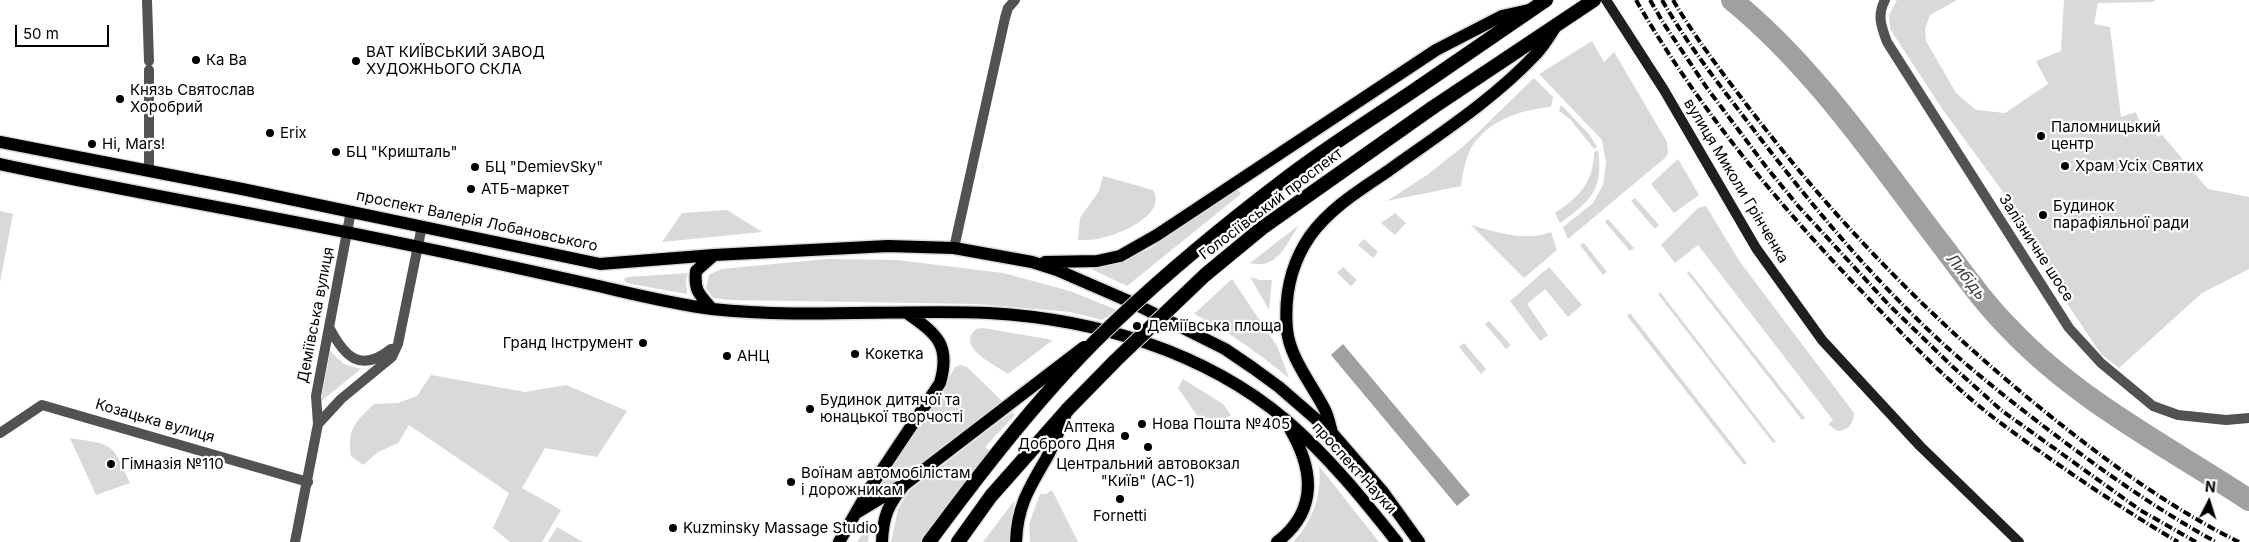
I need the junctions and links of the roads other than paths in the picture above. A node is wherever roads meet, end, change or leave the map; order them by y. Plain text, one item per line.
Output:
1 (147, 0) edge
2 (1015, 0) edge
3 (1546, 0) edge
4 (1606, 0) edge
5 (1885, 0) edge
6 (1589, 3) edge
7 (1534, 9) junction
8 (1559, 22) junction
9 (0, 142) edge
10 (0, 164) edge
11 (148, 171) junction
12 (351, 211) junction
13 (422, 226) junction
14 (348, 232) junction
15 (418, 246) junction
16 (954, 248) junction
17 (714, 255) junction
18 (1032, 262) junction
19 (711, 308) junction
20 (907, 313) junction
21 (1117, 320) junction
22 (329, 327) junction
23 (398, 344) junction
24 (1068, 409) junction
25 (2249, 418) edge
26 (1284, 419) junction
27 (318, 424) junction
28 (0, 433) edge
29 (1332, 433) junction
30 (308, 482) junction
31 (904, 484) junction
32 (854, 514) junction
33 (295, 542) edge
34 (839, 542) edge
35 (882, 542) edge
36 (929, 542) edge
37 (958, 542) edge
38 (1016, 542) edge
39 (1277, 542) edge
40 (1397, 542) edge
41 (1420, 542) edge
42 (2019, 542) edge

1 - 11 street
2 - 16 street
3 - 7 highway, Голосіївський проспект
4 - 42 main road, вулиця Миколи Грінченка
5 - 25 street, Залізничне шосе
6 - 8 highway, Голосіївський проспект
7 - 18 main road
7 - 21 highway, Голосіївський проспект, bridge
8 - 24 highway, Голосіївський проспект, bridge
8 - 29 main road
9 - 11 main road, проспект Валерія Лобановського
10 - 14 main road
11 - 12 main road, проспект Валерія Лобановського
12 - 13 main road, проспект Валерія Лобановського
12 - 14 street, Деміївська вулиця
13 - 15 street
13 - 17 main road, проспект Валерія Лобановського
14 - 15 main road
14 - 22 street, Деміївська вулиця
15 - 19 main road
15 - 23 street
16 - 17 main road, проспект Валерія Лобановського
16 - 18 main road
17 - 19 main road
18 - 29 main road
19 - 20 main road
20 - 26 main road
20 - 32 main road
21 - 31 main road, bridge
21 - 36 highway, Голосіївський проспект, bridge
22 - 23 street
22 - 27 street, Деміївська вулиця
23 - 27 street
24 - 37 highway, Голосіївський проспект
24 - 38 main road
26 - 39 main road
26 - 40 main road, проспект Науки
27 - 30 street, Деміївська вулиця
28 - 30 street, Козацька вулиця
29 - 41 main road, проспект Науки
30 - 33 street, Деміївська вулиця
31 - 32 main road
31 - 35 main road
32 - 34 main road

